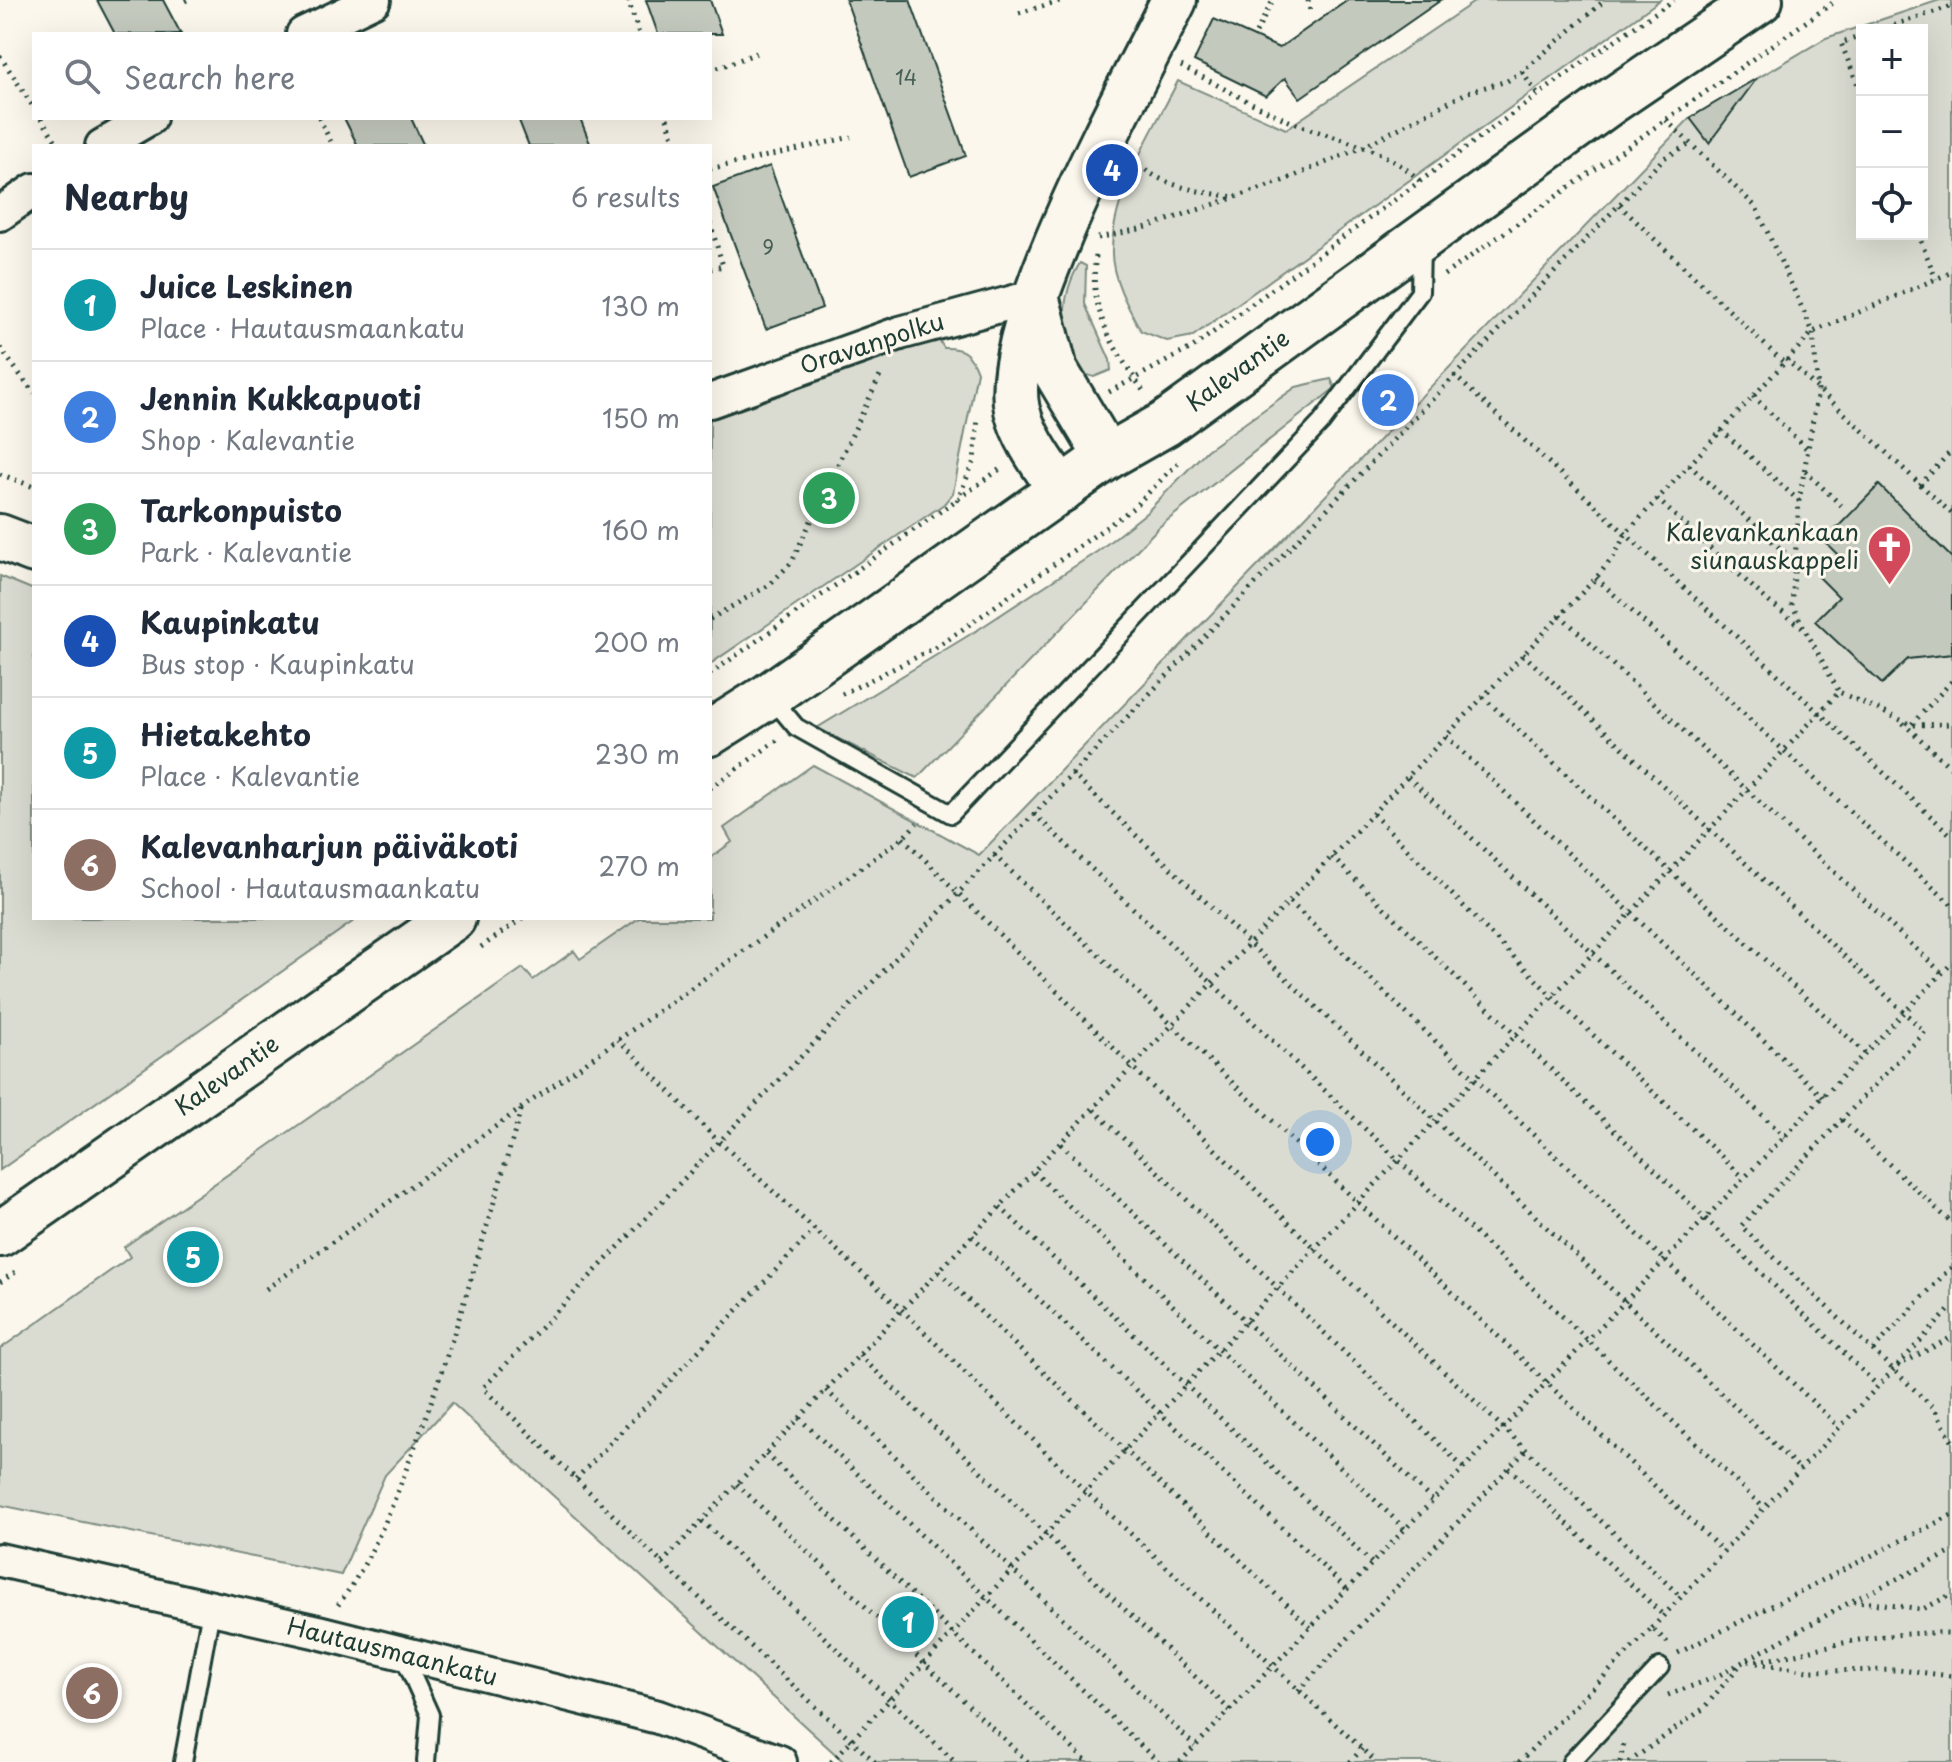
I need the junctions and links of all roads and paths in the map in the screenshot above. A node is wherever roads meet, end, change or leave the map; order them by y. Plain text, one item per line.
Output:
1 (374, 0) edge
2 (628, 0) edge
3 (1063, 0) edge
4 (1174, 0) edge
5 (1273, 0) edge
6 (1308, 0) edge
7 (1605, 0) edge
8 (1674, 0) edge
9 (1760, 0) edge
10 (1837, 0) edge
11 (1952, 6) edge
12 (1310, 11) dead end
13 (1019, 13) dead end
14 (1897, 24) edge
15 (307, 32) edge
16 (638, 32) edge
17 (1256, 33) dead end
18 (1856, 38) edge
19 (762, 51) dead end
20 (1186, 53) dead end
21 (0, 56) edge
22 (1180, 66) junction
23 (712, 70) edge
24 (1522, 72) junction
25 (1174, 77) dead end
26 (1856, 80) edge
27 (1538, 95) junction
28 (32, 105) edge
29 (42, 120) edge
30 (147, 120) edge
31 (320, 120) edge
32 (668, 120) edge
33 (1666, 120) junction
34 (851, 137) dead end
35 (1692, 143) junction
36 (58, 144) edge
37 (105, 144) edge
38 (332, 144) edge
39 (675, 144) edge
40 (1128, 146) junction
41 (1365, 146) junction
42 (712, 169) edge
43 (1129, 173) dead end
44 (1421, 182) junction
45 (32, 191) edge
46 (1236, 197) junction
47 (1619, 205) junction
48 (0, 214) edge
49 (1107, 225) dead end
50 (712, 230) edge
51 (1102, 237) junction
52 (1421, 237) junction
53 (1920, 240) edge
54 (1058, 243) junction
55 (712, 269) edge
56 (1952, 272) edge
57 (1936, 279) junction
58 (1420, 292) junction
59 (1036, 296) junction
60 (1813, 332) junction
61 (0, 348) edge
62 (1785, 360) junction
63 (1454, 375) junction
64 (1133, 377) junction
65 (32, 390) edge
66 (874, 390) dead end
67 (1818, 391) junction
68 (1753, 396) junction
69 (712, 400) edge
70 (1077, 411) junction
71 (1721, 430) junction
72 (1032, 445) junction
73 (1808, 450) junction
74 (1952, 450) edge
75 (1186, 455) dead end
76 (1107, 457) junction
77 (1689, 465) junction
78 (1804, 470) junction
79 (0, 474) edge
80 (1920, 485) junction
81 (32, 486) edge
82 (1061, 490) junction
83 (1657, 499) junction
84 (1799, 501) junction
85 (1845, 509) dead end
86 (1952, 514) edge
87 (1626, 533) junction
88 (0, 537) edge
89 (32, 549) edge
90 (1794, 561) junction
91 (1596, 578) junction
92 (1560, 615) junction
93 (712, 618) edge
94 (1806, 630) junction
95 (1523, 654) junction
96 (712, 673) edge
97 (1952, 681) edge
98 (1839, 692) junction
99 (1483, 697) junction
100 (783, 711) junction
101 (1819, 713) junction
102 (1900, 719) junction
103 (1952, 724) edge
104 (1912, 725) junction
105 (712, 732) edge
106 (1446, 736) junction
107 (1785, 752) junction
108 (1952, 769) edge
109 (1072, 774) junction
110 (1408, 777) junction
111 (712, 785) edge
112 (1748, 791) junction
113 (933, 803) junction
114 (1034, 814) junction
115 (1373, 814) junction
116 (1710, 832) junction
117 (1952, 836) edge
118 (903, 838) junction
119 (994, 855) junction
120 (1332, 857) junction
121 (1671, 873) junction
122 (958, 893) junction
123 (1290, 902) junction
124 (1952, 905) edge
125 (1632, 914) junction
126 (450, 920) edge
127 (1250, 944) junction
128 (1594, 955) junction
129 (1952, 963) edge
130 (1942, 973) junction
131 (1213, 984) junction
132 (1553, 997) junction
133 (1905, 1012) junction
134 (1173, 1026) junction
135 (1516, 1036) junction
136 (618, 1039) junction
137 (1865, 1053) junction
138 (1134, 1067) junction
139 (1475, 1079) junction
140 (1823, 1097) junction
141 (522, 1107) junction
142 (1094, 1110) junction
143 (1842, 1120) junction
144 (1436, 1121) junction
145 (1785, 1137) junction
146 (721, 1143) junction
147 (1061, 1144) junction
148 (1399, 1160) junction
149 (1034, 1172) junction
150 (1744, 1178) junction
151 (1358, 1203) junction
152 (1000, 1207) junction
153 (1705, 1220) junction
154 (1952, 1223) edge
155 (814, 1230) junction
156 (0, 1234) edge
157 (972, 1236) junction
158 (1315, 1249) junction
159 (1665, 1261) junction
160 (1952, 1266) edge
161 (939, 1272) junction
162 (1278, 1288) junction
163 (266, 1289) dead end
164 (1626, 1302) junction
165 (1952, 1307) edge
166 (902, 1310) junction
167 (1246, 1322) junction
168 (1952, 1337) edge
169 (1588, 1341) junction
170 (1873, 1350) junction
171 (1220, 1351) junction
172 (859, 1355) junction
173 (1892, 1369) junction
174 (1547, 1384) junction
175 (1877, 1385) junction
176 (1187, 1386) junction
177 (826, 1390) junction
178 (1161, 1414) junction
179 (799, 1418) junction
180 (1505, 1427) junction
181 (1839, 1427) junction
182 (1952, 1441) edge
183 (1528, 1448) junction
184 (1126, 1451) junction
185 (766, 1454) junction
186 (1509, 1468) junction
187 (1465, 1469) junction
188 (1800, 1469) junction
189 (576, 1479) junction
190 (737, 1484) junction
191 (1087, 1493) junction
192 (1433, 1501) junction
193 (1764, 1508) junction
194 (1952, 1515) edge
195 (702, 1521) junction
196 (1406, 1530) junction
197 (1047, 1534) junction
198 (1723, 1551) junction
199 (1952, 1552) edge
200 (0, 1560) edge
201 (662, 1563) junction
202 (1373, 1564) junction
203 (1013, 1569) junction
204 (1348, 1590) junction
205 (1952, 1594) edge
206 (986, 1597) junction
207 (1681, 1597) junction
208 (1852, 1601) junction
209 (211, 1610) junction
210 (1665, 1617) junction
211 (1311, 1628) junction
212 (1652, 1628) junction
213 (318, 1632) junction
214 (952, 1633) junction
215 (1952, 1633) edge
216 (403, 1655) junction
217 (1745, 1661) junction
218 (924, 1662) junction
219 (1660, 1667) dead end
220 (1273, 1668) junction
221 (1952, 1676) edge
222 (1298, 1691) junction
223 (1635, 1694) junction
224 (889, 1699) junction
225 (1231, 1711) junction
226 (851, 1739) junction
227 (1195, 1746) junction
228 (1362, 1749) junction
229 (183, 1762) edge
230 (426, 1762) edge
231 (780, 1762) edge
232 (831, 1762) edge
233 (875, 1762) edge
234 (955, 1762) edge
235 (1028, 1762) edge
236 (1087, 1762) edge
237 (1158, 1762) edge
238 (1180, 1762) edge
239 (1350, 1762) edge
240 (1376, 1762) edge
241 (1519, 1762) edge
242 (1571, 1762) edge
243 (1629, 1762) edge

1 - 15 street
2 - 16 path
3 - 13 path
4 - 40 main road
5 - 17 path
6 - 12 path
7 - 24 path
8 - 27 path
9 - 52 main road, Kalevantie
10 - 33 path
11 - 14 path
18 - 26 path
19 - 23 path
20 - 22 path
21 - 28 path
22 - 25 path
22 - 41 path
24 - 27 path
24 - 41 path
27 - 44 path
29 - 36 path
30 - 37 street
31 - 38 path
32 - 39 path
33 - 35 path
33 - 58 path
34 - 42 path
35 - 47 path
35 - 60 path
40 - 43 path
40 - 46 path
40 - 54 main road
41 - 44 path
41 - 46 path
44 - 64 path
45 - 48 street
46 - 51 path
47 - 62 path
47 - 63 path
49 - 51 path
50 - 55 path
51 - 54 path
51 - 64 path
52 - 58 lane
52 - 76 main road, Kalevantie
53 - 57 path
54 - 59 main road
56 - 57 path
57 - 60 path
58 - 113 lane
59 - 69 street, Oravanpolku
59 - 70 main road
59 - 72 main road
60 - 62 path
60 - 67 path
61 - 65 path
62 - 67 path
62 - 68 path
63 - 87 path
63 - 109 path
64 - 70 path
66 - 93 path
67 - 73 path
67 - 80 path
68 - 71 path
68 - 73 path
70 - 76 main road
71 - 77 path
71 - 84 path
72 - 82 main road
72 - 96 path
73 - 78 path
74 - 80 path
75 - 100 path
76 - 82 main road, Kalevantie
77 - 83 path
77 - 90 path
78 - 84 path
78 - 85 path
79 - 81 path
80 - 86 path
82 - 100 main road, Kalevantie
83 - 87 path
83 - 94 path
84 - 90 path
87 - 91 path
87 - 101 path
88 - 89 main road
90 - 94 path
91 - 92 path
91 - 107 path
92 - 95 path
92 - 112 path
94 - 98 path
95 - 99 path
95 - 116 path
97 - 104 path
98 - 101 path
98 - 102 path
99 - 106 path
99 - 121 path
100 - 105 main road, Kalevantie
100 - 111 path
100 - 113 lane
101 - 107 path
101 - 117 path
102 - 104 path
102 - 108 path
103 - 104 path
106 - 110 path
106 - 125 path
107 - 112 path
107 - 124 path
109 - 114 path
109 - 127 path
110 - 115 path
110 - 128 path
112 - 116 path
112 - 130 path
113 - 118 path
114 - 119 path
114 - 131 path
115 - 120 path
115 - 132 path
116 - 121 path
116 - 133 path
118 - 122 path
118 - 136 path
119 - 122 path
119 - 134 path
120 - 123 path
120 - 135 path
121 - 125 path
121 - 137 path
122 - 138 path
122 - 146 path
123 - 127 path
123 - 139 path
125 - 128 path
125 - 140 path
126 - 156 main road, Kalevantie
127 - 131 path
127 - 144 path
128 - 132 path
128 - 145 path
129 - 130 path
130 - 133 path
131 - 134 path
131 - 148 path
132 - 135 path
132 - 150 path
133 - 137 path
133 - 143 path
134 - 138 path
134 - 151 path
135 - 139 path
135 - 153 path
136 - 141 path
136 - 146 path
137 - 140 path
138 - 142 path
138 - 158 path
139 - 144 path
139 - 159 path
140 - 145 path
141 - 163 path
141 - 213 path
142 - 147 path
142 - 162 path
143 - 154 path
143 - 170 path
144 - 148 path
144 - 164 path
145 - 150 path
146 - 155 path
146 - 189 path
147 - 149 path
147 - 167 path
148 - 151 path
148 - 169 path
149 - 152 path
149 - 171 path
150 - 153 path
151 - 158 path
151 - 174 path
152 - 157 path
152 - 176 path
153 - 159 path
153 - 175 path
155 - 166 path
155 - 189 path
157 - 161 path
157 - 178 path
158 - 162 path
158 - 180 path
159 - 164 path
159 - 181 path
160 - 170 path
161 - 166 path
161 - 184 path
162 - 167 path
162 - 187 path
164 - 169 path
164 - 188 path
165 - 173 path
166 - 172 path
166 - 191 path
167 - 171 path
167 - 192 path
168 - 173 path
169 - 174 path
169 - 193 path
170 - 173 path
171 - 176 path
171 - 196 path
172 - 177 path
172 - 197 path
173 - 175 path
173 - 182 path
174 - 180 path
174 - 198 path
175 - 181 path
176 - 178 path
176 - 202 path
177 - 179 path
177 - 203 path
178 - 184 path
178 - 204 path
179 - 185 path
179 - 206 path
180 - 183 path
180 - 187 path
181 - 188 path
183 - 186 path
183 - 207 path
184 - 191 path
184 - 211 path
185 - 190 path
185 - 214 path
186 - 210 path
186 - 222 path
187 - 192 path
188 - 193 path
189 - 201 path
190 - 195 path
190 - 218 path
191 - 197 path
191 - 220 path
192 - 196 path
193 - 198 path
194 - 212 path
195 - 201 path
195 - 224 path
196 - 202 path
197 - 203 path
197 - 225 path
198 - 207 path
199 - 208 path
200 - 209 street, Hautausmaankatu
201 - 226 path
202 - 204 path
203 - 206 path
203 - 227 path
204 - 211 path
205 - 208 path
206 - 214 path
206 - 237 path
207 - 210 path
208 - 217 path
209 - 213 street, Hautausmaankatu
209 - 229 lane
210 - 212 path
211 - 220 path
212 - 241 path
213 - 216 street, Hautausmaankatu
214 - 218 path
214 - 236 path
215 - 217 path
216 - 230 lane
216 - 231 street, Hautausmaankatu
217 - 221 path
217 - 223 path
217 - 243 path
218 - 224 path
218 - 235 path
219 - 223 lane
220 - 222 path
220 - 225 path
222 - 228 path
223 - 242 lane
224 - 226 path
224 - 234 path
225 - 227 path
226 - 232 path
226 - 233 path
227 - 238 path
228 - 239 path
228 - 240 path

